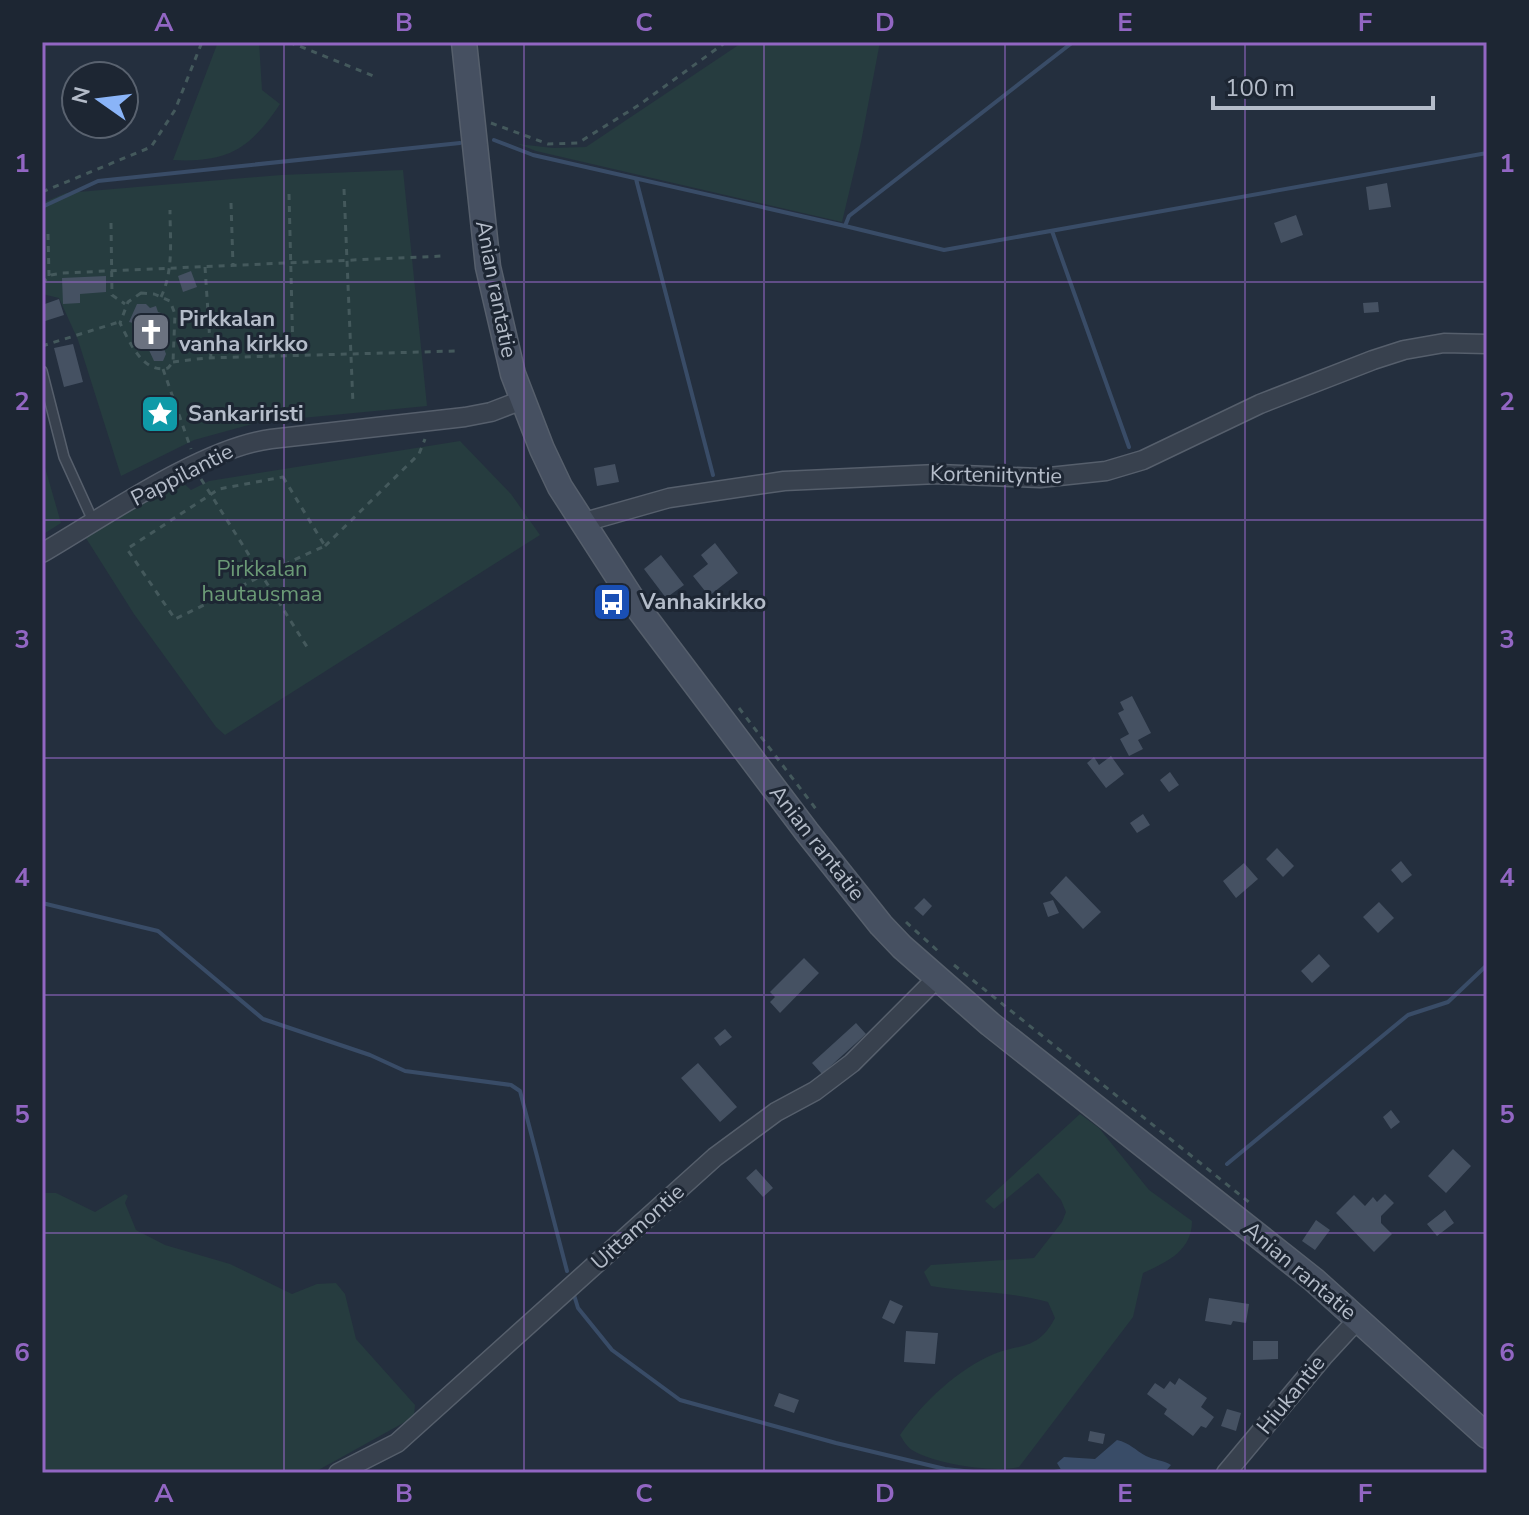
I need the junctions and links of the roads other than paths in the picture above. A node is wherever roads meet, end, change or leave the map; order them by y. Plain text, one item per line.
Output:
1 (464, 42) edge
2 (1487, 344) edge
3 (42, 371) edge
4 (522, 400) junction
5 (94, 523) junction
6 (581, 523) junction
7 (42, 553) edge
8 (943, 970) junction
9 (1358, 1319) junction
10 (1487, 1436) edge
11 (338, 1473) edge
12 (1226, 1473) edge

1 - 4 street, Anian rantatie
2 - 6 street, Korteniityntie
3 - 5 lane
4 - 5 street, Pappilantie
4 - 6 street, Anian rantatie
5 - 7 street, Pappilantie
6 - 8 street, Anian rantatie
8 - 9 street, Anian rantatie
8 - 11 street, Uittamontie
9 - 10 street, Anian rantatie
9 - 12 street, Hiukantie

